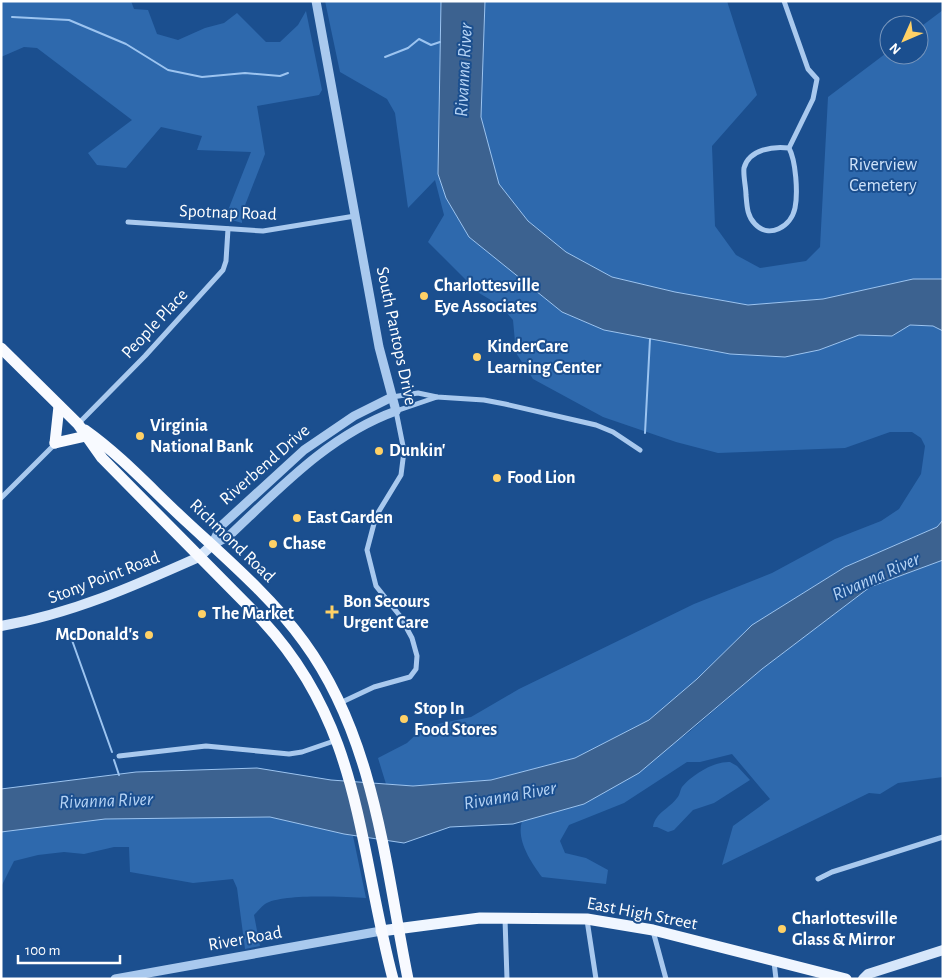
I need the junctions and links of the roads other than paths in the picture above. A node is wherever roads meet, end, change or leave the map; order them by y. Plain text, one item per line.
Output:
1 (316, 1) edge
2 (784, 1) edge
3 (790, 148) junction
4 (355, 216) junction
5 (128, 222) dead end
6 (228, 230) junction
7 (1, 348) edge
8 (392, 397) junction
9 (437, 398) junction
10 (59, 406) junction
11 (396, 411) junction
12 (78, 424) junction
13 (86, 436) junction
14 (55, 443) junction
15 (640, 450) dead end
16 (1, 498) edge
17 (212, 545) junction
18 (198, 557) junction
19 (1, 626) edge
20 (339, 703) junction
21 (337, 740) junction
22 (119, 756) dead end
23 (943, 837) edge
24 (818, 879) dead end
25 (504, 916) junction
26 (587, 919) junction
27 (398, 928) junction
28 (653, 930) junction
29 (381, 931) junction
30 (943, 950) edge
31 (774, 961) junction
32 (168, 974) edge
33 (115, 979) edge
34 (392, 979) edge
35 (408, 979) edge
36 (507, 979) edge
37 (596, 979) edge
38 (666, 979) edge
39 (776, 979) edge
40 (846, 979) edge
41 (863, 979) edge

1 - 4 street, South Pantops Drive
2 - 3 street
3 - 3 street
4 - 6 street, Spotnap Road
4 - 8 street, South Pantops Drive
5 - 6 street, Spotnap Road
6 - 12 street, People Place
7 - 10 highway, Richmond Road
8 - 9 street, Riverbend Drive
8 - 11 street, South Pantops Drive
8 - 17 street, Riverbend Drive
9 - 11 street, Riverbend Drive
9 - 15 street, Riverbend Drive
10 - 12 highway, Richmond Road
10 - 14 highway
11 - 17 street, Riverbend Drive
11 - 20 street, South Pantops Drive
12 - 13 highway, Richmond Road
12 - 17 highway, Richmond Road
13 - 14 highway
13 - 18 highway, Richmond Road
14 - 16 street
17 - 18 main road, Stony Point Road
17 - 20 highway, Richmond Road
18 - 19 main road, Stony Point Road
18 - 21 highway, Richmond Road
20 - 27 highway, Richmond Road
21 - 22 street
21 - 29 highway, Richmond Road
23 - 24 street
25 - 26 main road, East High Street
25 - 27 main road, East High Street
25 - 36 street
26 - 28 main road, East High Street
26 - 37 street
27 - 29 main road, East High Street
27 - 35 highway, Richmond Road
28 - 31 main road, East High Street
28 - 38 street
29 - 32 street, River Road
29 - 34 highway, Richmond Road
30 - 41 main road
31 - 39 street
31 - 40 main road, East High Street
32 - 33 street, River Road

